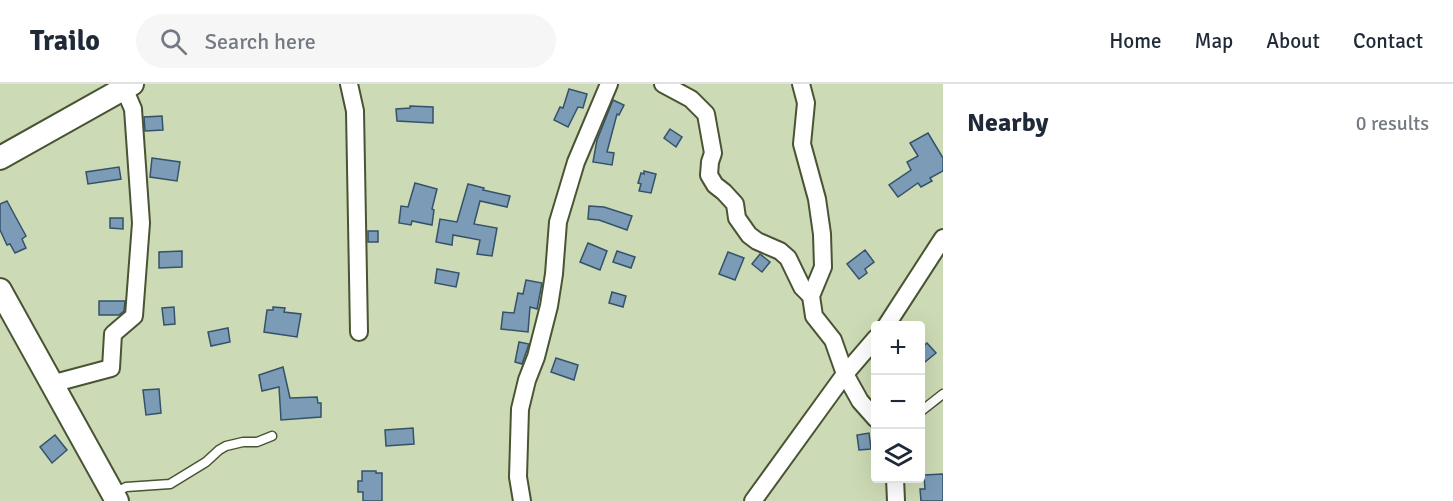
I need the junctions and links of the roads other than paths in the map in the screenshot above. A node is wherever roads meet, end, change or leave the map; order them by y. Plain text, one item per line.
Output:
1 (349, 84) edge
2 (609, 84) edge
3 (663, 84) edge
4 (801, 84) edge
5 (128, 86) edge
6 (0, 158) edge
7 (943, 238) edge
8 (0, 290) edge
9 (811, 296) junction
10 (889, 321) edge
11 (359, 332) dead end
12 (871, 344) edge
13 (844, 374) junction
14 (51, 384) junction
15 (943, 394) edge
16 (925, 409) edge
17 (871, 414) edge
18 (272, 436) dead end
19 (895, 483) edge
20 (115, 498) edge
21 (522, 501) edge
22 (753, 501) edge
23 (896, 501) edge

1 - 11 street
2 - 21 street
3 - 9 street
4 - 9 street
5 - 6 street
5 - 14 street
7 - 10 street
8 - 14 street
9 - 13 street
12 - 13 street
13 - 17 street
13 - 22 street
14 - 20 street
15 - 16 lane
18 - 20 lane
19 - 23 street

